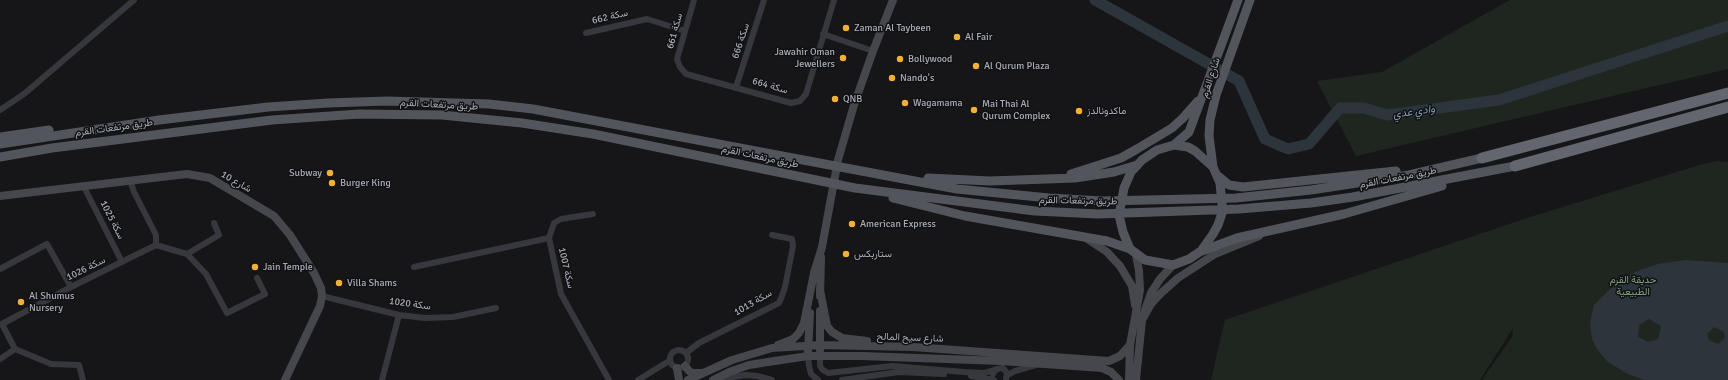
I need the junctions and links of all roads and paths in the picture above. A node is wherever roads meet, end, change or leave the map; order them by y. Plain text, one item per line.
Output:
1 (134, 0) edge
2 (694, 0) edge
3 (764, 0) edge
4 (834, 0) edge
5 (893, 0) edge
6 (1238, 0) edge
7 (1249, 4) edge
8 (685, 31) junction
9 (586, 33) dead end
10 (823, 34) junction
11 (873, 50) junction
12 (680, 67) joint
13 (736, 87) junction
14 (1204, 91) junction
15 (1728, 93) edge
16 (1728, 108) edge
17 (0, 110) edge
18 (99, 129) junction
19 (0, 137) edge
20 (0, 144) edge
21 (1174, 145) junction
22 (0, 157) edge
23 (1482, 158) junction
24 (1138, 164) junction
25 (1515, 166) junction
26 (1213, 167) junction
27 (867, 173) junction
28 (1218, 176) junction
29 (1041, 179) junction
30 (130, 180) junction
31 (84, 187) junction
32 (854, 188) junction
33 (0, 196) edge
34 (593, 214) dead end
35 (214, 222) dead end
36 (1280, 229) junction
37 (772, 235) dead end
38 (549, 238) junction
39 (1086, 238) junction
40 (156, 245) junction
41 (822, 247) junction
42 (1133, 252) junction
43 (1201, 252) junction
44 (187, 254) junction
45 (122, 262) junction
46 (1173, 265) junction
47 (414, 267) dead end
48 (0, 269) edge
49 (257, 278) dead end
50 (71, 287) junction
51 (811, 290) junction
52 (820, 290) junction
53 (322, 296) junction
54 (496, 308) dead end
55 (1136, 313) junction
56 (400, 315) junction
57 (1142, 320) junction
58 (1130, 345) junction
59 (808, 346) junction
60 (820, 346) junction
61 (897, 346) junction
62 (772, 348) junction
63 (15, 349) junction
64 (686, 353) junction
65 (808, 356) junction
66 (820, 356) junction
67 (0, 358) edge
68 (669, 361) junction
69 (1048, 364) junction
70 (681, 367) junction
71 (994, 370) junction
72 (702, 373) junction
73 (1007, 378) edge
74 (768, 379) edge
75 (83, 380) edge
76 (285, 380) edge
77 (382, 380) edge
78 (609, 380) edge
79 (638, 380) edge
80 (679, 380) edge
81 (688, 380) edge
82 (713, 380) edge
83 (722, 380) edge
84 (818, 380) edge
85 (842, 380) edge
86 (994, 380) edge
87 (1119, 380) edge
88 (1128, 380) edge
89 (1136, 380) edge

1 - 17 street
2 - 8 street, سكة 661
3 - 13 street, سكة 666
4 - 10 street, سكة 664
5 - 11 street
6 - 14 main road, شارع القرم
7 - 26 main road, شارع القرم
8 - 9 street, سكة 662
8 - 12 street, سكة 661
10 - 11 street
10 - 13 street, سكة 664
11 - 41 street
12 - 13 street, سكة 664
14 - 21 main road, شارع القرم
14 - 29 main road
15 - 23 highway
16 - 25 highway
18 - 19 main road
18 - 20 main road, طريق مرتفعات القرم
18 - 27 main road, طريق مرتفعات القرم
21 - 24 main road
21 - 26 main road
22 - 32 main road, طريق مرتفعات القرم
23 - 27 main road, طريق مرتفعات القرم
23 - 28 main road
24 - 29 main road
24 - 42 main road
25 - 32 main road, طريق مرتفعات القرم
25 - 36 main road
26 - 28 main road
27 - 29 main road
28 - 43 main road
30 - 31 street, شارع 10
30 - 40 street
30 - 53 street, شارع 10
31 - 33 street, شارع 10
31 - 45 street, سكة 1025
32 - 39 main road
34 - 38 street
35 - 44 street
36 - 43 main road
36 - 57 street
37 - 64 street, سكة 1013
38 - 47 street, سكة 1007
38 - 78 street, سكة 1007
39 - 42 main road
39 - 55 street
40 - 44 street
40 - 45 street, سكة 1026
41 - 51 street
41 - 52 street
42 - 46 main road
42 - 55 street
43 - 46 main road
44 - 49 street
45 - 50 street, سكة 1026
46 - 57 street
48 - 50 street
50 - 63 street, سكة 1026
51 - 59 street
51 - 62 street
52 - 60 street
52 - 61 street
53 - 56 street, سكة 1020
53 - 76 street
54 - 56 street, سكة 1020
55 - 58 street
56 - 77 street
57 - 89 street
58 - 61 street, شارع سيح المالح
58 - 88 street
59 - 60 street, شارع سيح المالح
59 - 62 street, شارع سيح المالح
59 - 65 street
60 - 61 street, شارع سيح المالح
60 - 66 street
62 - 72 street, شارع سيح المالح
63 - 67 street
63 - 75 street
64 - 68 street
64 - 70 street
65 - 66 street, شارع سيح المالح
65 - 82 street, شارع سيح المالح
65 - 84 street
66 - 69 street, شارع سيح المالح
66 - 71 street
68 - 70 street
68 - 79 street
69 - 73 street
69 - 87 street, شارع سيح المالح
70 - 72 street
70 - 80 street
71 - 73 street
71 - 86 street
72 - 81 street, شارع سيح المالح
74 - 83 street
85 - 86 street

